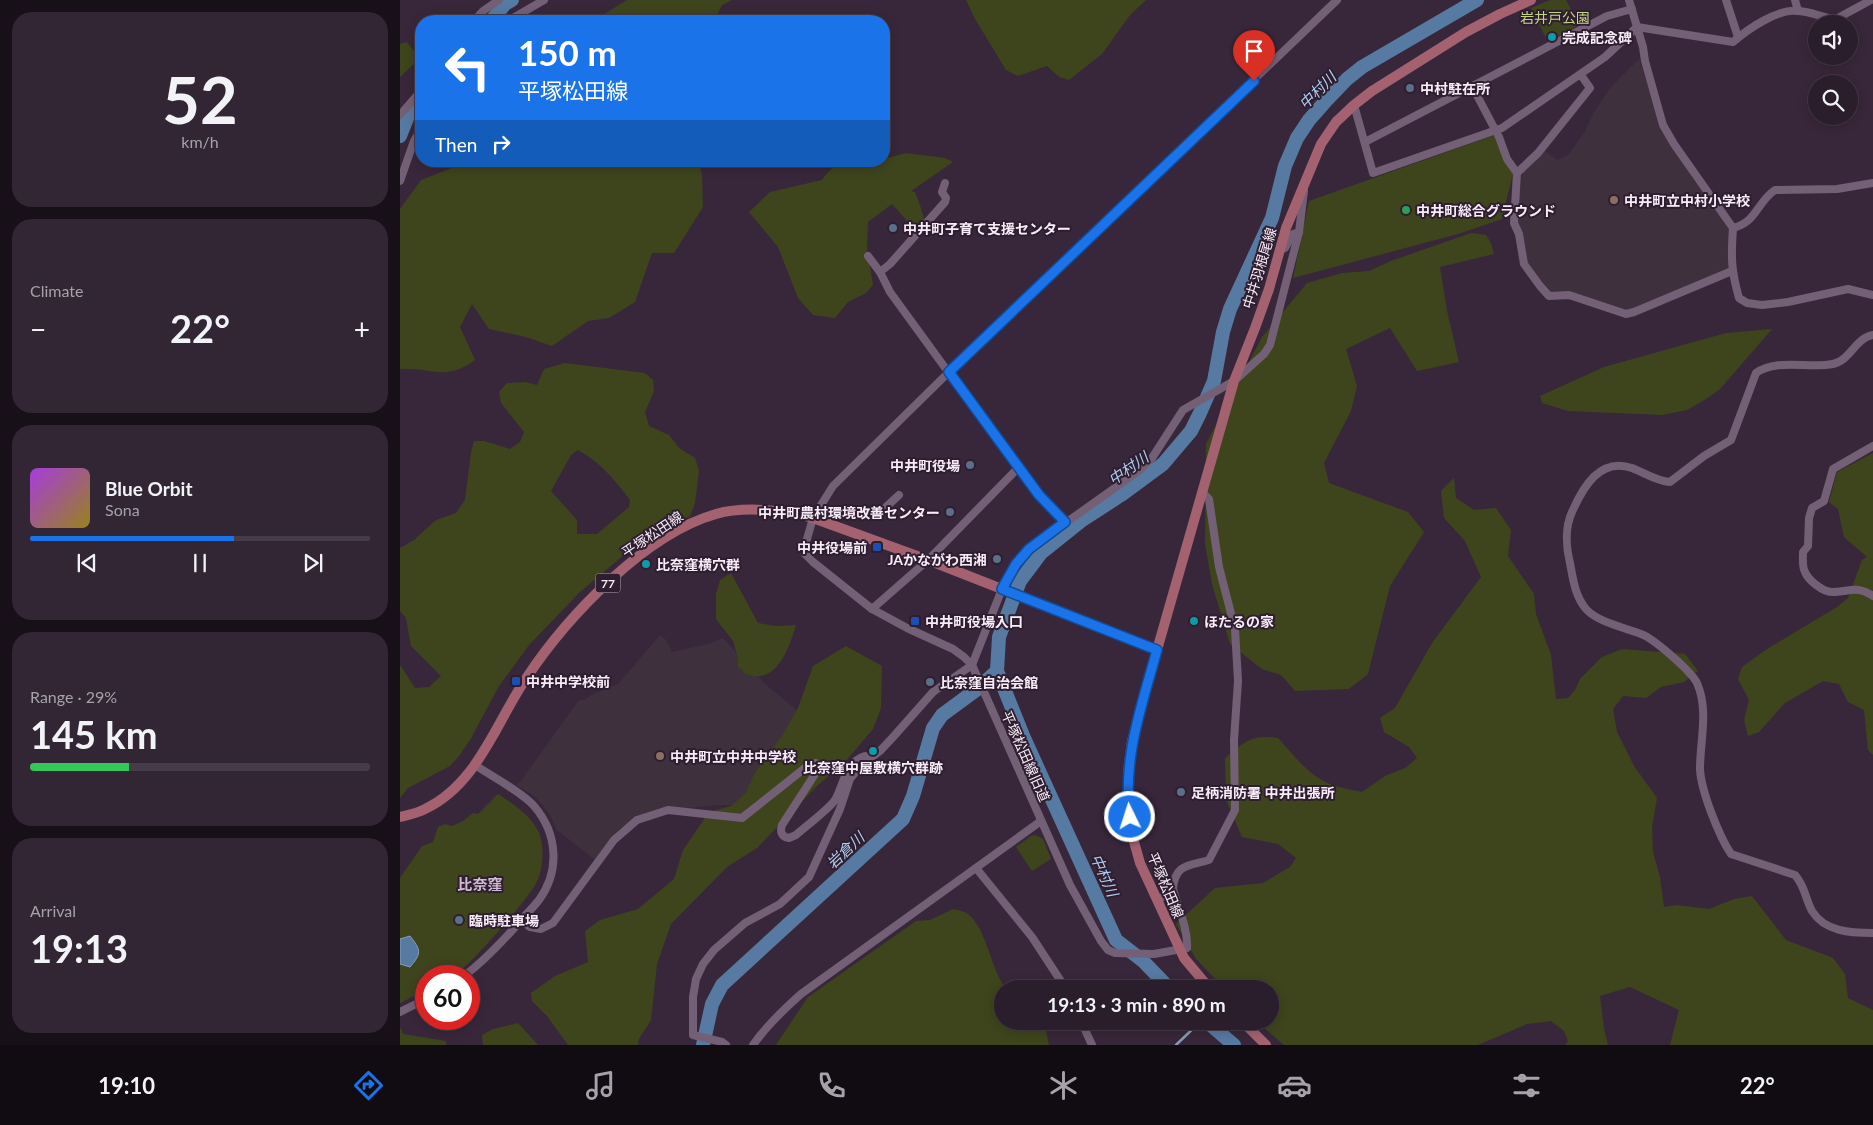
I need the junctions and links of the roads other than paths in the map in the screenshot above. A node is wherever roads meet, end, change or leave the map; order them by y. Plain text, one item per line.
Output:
1 (499, 0) edge
2 (544, 0) edge
3 (1337, 0) edge
4 (1531, 0) edge
5 (1628, 0) edge
6 (1726, 0) edge
7 (1795, 0) edge
8 (1871, 0) edge
9 (1632, 9) junction
10 (1798, 10) junction
11 (479, 15) edge
12 (518, 15) edge
13 (1637, 27) junction
14 (1738, 38) junction
15 (1581, 75) junction
16 (1472, 86) junction
17 (415, 98) edge
18 (1354, 105) junction
19 (400, 114) edge
20 (1496, 131) junction
21 (415, 139) edge
22 (1364, 142) junction
23 (1517, 173) junction
24 (1306, 179) junction
25 (400, 181) edge
26 (945, 183) dead end
27 (1873, 183) edge
28 (1734, 228) junction
29 (1298, 232) junction
30 (1280, 250) junction
31 (868, 256) dead end
32 (1732, 271) junction
33 (880, 272) junction
34 (1873, 295) edge
35 (1873, 335) edge
36 (949, 372) junction
37 (1234, 381) junction
38 (1873, 446) edge
39 (1018, 468) junction
40 (1202, 492) junction
41 (899, 495) dead end
42 (886, 507) dead end
43 (813, 518) junction
44 (1065, 522) junction
45 (928, 560) junction
46 (1005, 590) junction
47 (1873, 596) edge
48 (872, 609) junction
49 (1157, 650) junction
50 (972, 665) junction
51 (869, 760) junction
52 (475, 765) junction
53 (400, 817) edge
54 (1041, 821) junction
55 (976, 868) junction
56 (1173, 889) junction
57 (1157, 901) junction
58 (521, 920) junction
59 (1873, 933) edge
60 (1179, 949) junction
61 (477, 965) edge
62 (1060, 980) edge
63 (1202, 980) edge
64 (415, 1004) edge
65 (400, 1012) edge
66 (1085, 1030) edge
67 (1251, 1030) edge
68 (726, 1045) edge
69 (753, 1045) edge
70 (1092, 1045) edge
71 (1266, 1045) edge

1 - 11 street
2 - 12 street
3 - 36 street
4 - 18 main road, 中井羽根尾線
5 - 9 street
6 - 14 street
7 - 10 street
8 - 10 street
9 - 13 street
9 - 16 street
10 - 14 street
13 - 14 street
13 - 15 street
13 - 28 street
15 - 20 street
15 - 23 street
16 - 20 street
16 - 22 street
17 - 19 street
18 - 22 street
18 - 24 main road, 中井羽根尾線
20 - 22 street
20 - 23 street
21 - 25 street
23 - 32 street
24 - 29 street
24 - 30 main road, 中井羽根尾線
26 - 33 street
27 - 28 street
28 - 32 street
29 - 30 street
29 - 37 street
30 - 37 main road, 中井羽根尾線
31 - 33 street
32 - 34 street
33 - 36 street
35 - 59 street
36 - 39 street
36 - 43 street
37 - 40 main road, 中井羽根尾線
37 - 44 street
38 - 47 street
39 - 44 street
39 - 45 street
40 - 49 main road, 中井羽根尾線
40 - 56 street
41 - 42 street
43 - 45 main road, 平塚松田線 / 77
43 - 48 street, 平塚松田線旧道
43 - 52 main road, 平塚松田線 / 77
44 - 46 street
45 - 46 main road, 平塚松田線 / 77
45 - 48 street
46 - 49 main road, 平塚松田線 / 77
46 - 50 street
48 - 50 street, 平塚松田線旧道
49 - 57 main road, 平塚松田線
50 - 51 street
50 - 54 street, 平塚松田線旧道
51 - 58 street
51 - 68 street
52 - 53 main road, 平塚松田線 / 77
52 - 58 street
54 - 55 street
54 - 60 street, 平塚松田線旧道
55 - 62 street
55 - 69 street
56 - 57 street
56 - 60 street
57 - 60 main road, 平塚松田線
58 - 61 street
60 - 63 main road, 平塚松田線
64 - 65 street
66 - 70 street
67 - 71 main road

